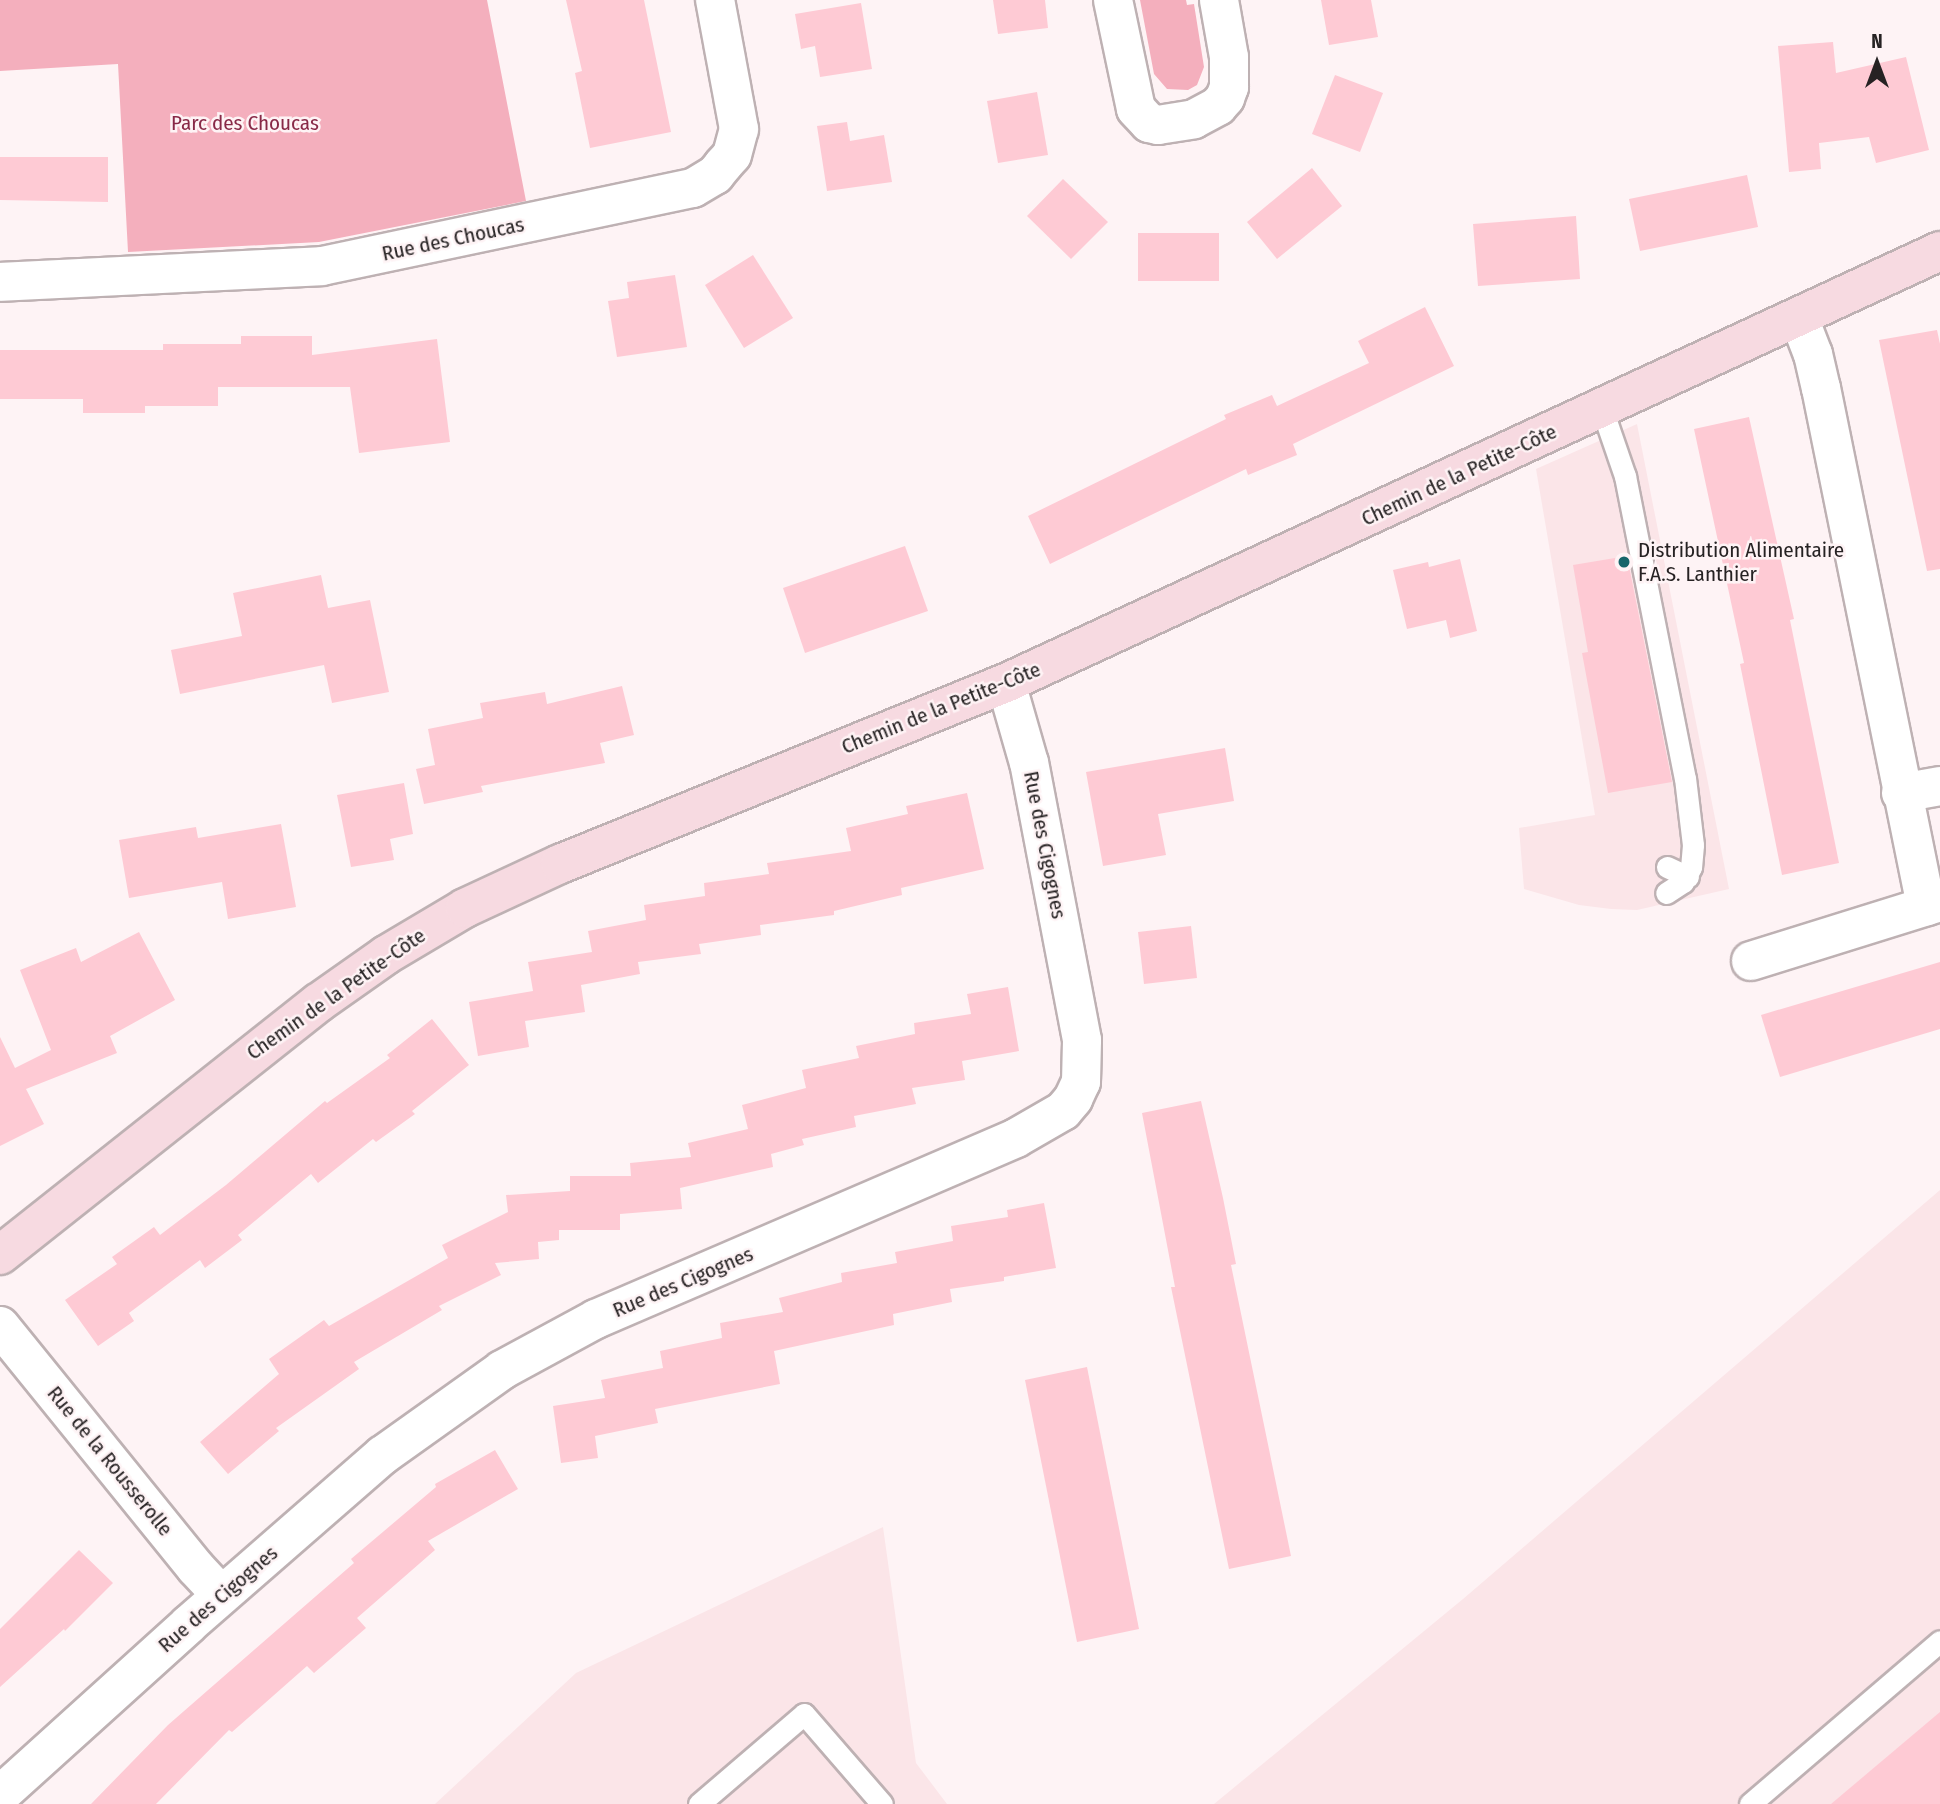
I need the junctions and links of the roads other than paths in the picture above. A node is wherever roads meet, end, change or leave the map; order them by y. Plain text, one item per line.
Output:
1 (715, 0) edge
2 (1113, 0) edge
3 (1219, 0) edge
4 (1940, 251) edge
5 (0, 282) edge
6 (1799, 318) junction
7 (1602, 409) junction
8 (1006, 683) junction
9 (1940, 786) edge
10 (1901, 793) junction
11 (1667, 867) dead end
12 (1688, 877) junction
13 (1666, 893) dead end
14 (1933, 904) edge
15 (1751, 961) dead end
16 (0, 1255) edge
17 (0, 1326) edge
18 (221, 1595) junction
19 (1940, 1641) edge
20 (0, 1795) edge
21 (699, 1804) edge
22 (882, 1804) edge
23 (1750, 1804) edge

1 - 5 street, Rue des Choucas
2 - 3 street
4 - 6 street, Chemin de la Petite-Côte
6 - 7 street, Chemin de la Petite-Côte
6 - 10 street
7 - 8 street, Chemin de la Petite-Côte
7 - 12 lane
8 - 16 street, Chemin de la Petite-Côte
8 - 18 street, Rue des Cigognes
9 - 10 street
10 - 14 street
11 - 12 lane
12 - 13 lane
14 - 15 street
17 - 18 street, Rue de la Rousserolle
18 - 20 street, Rue des Cigognes
19 - 23 lane
21 - 22 lane

